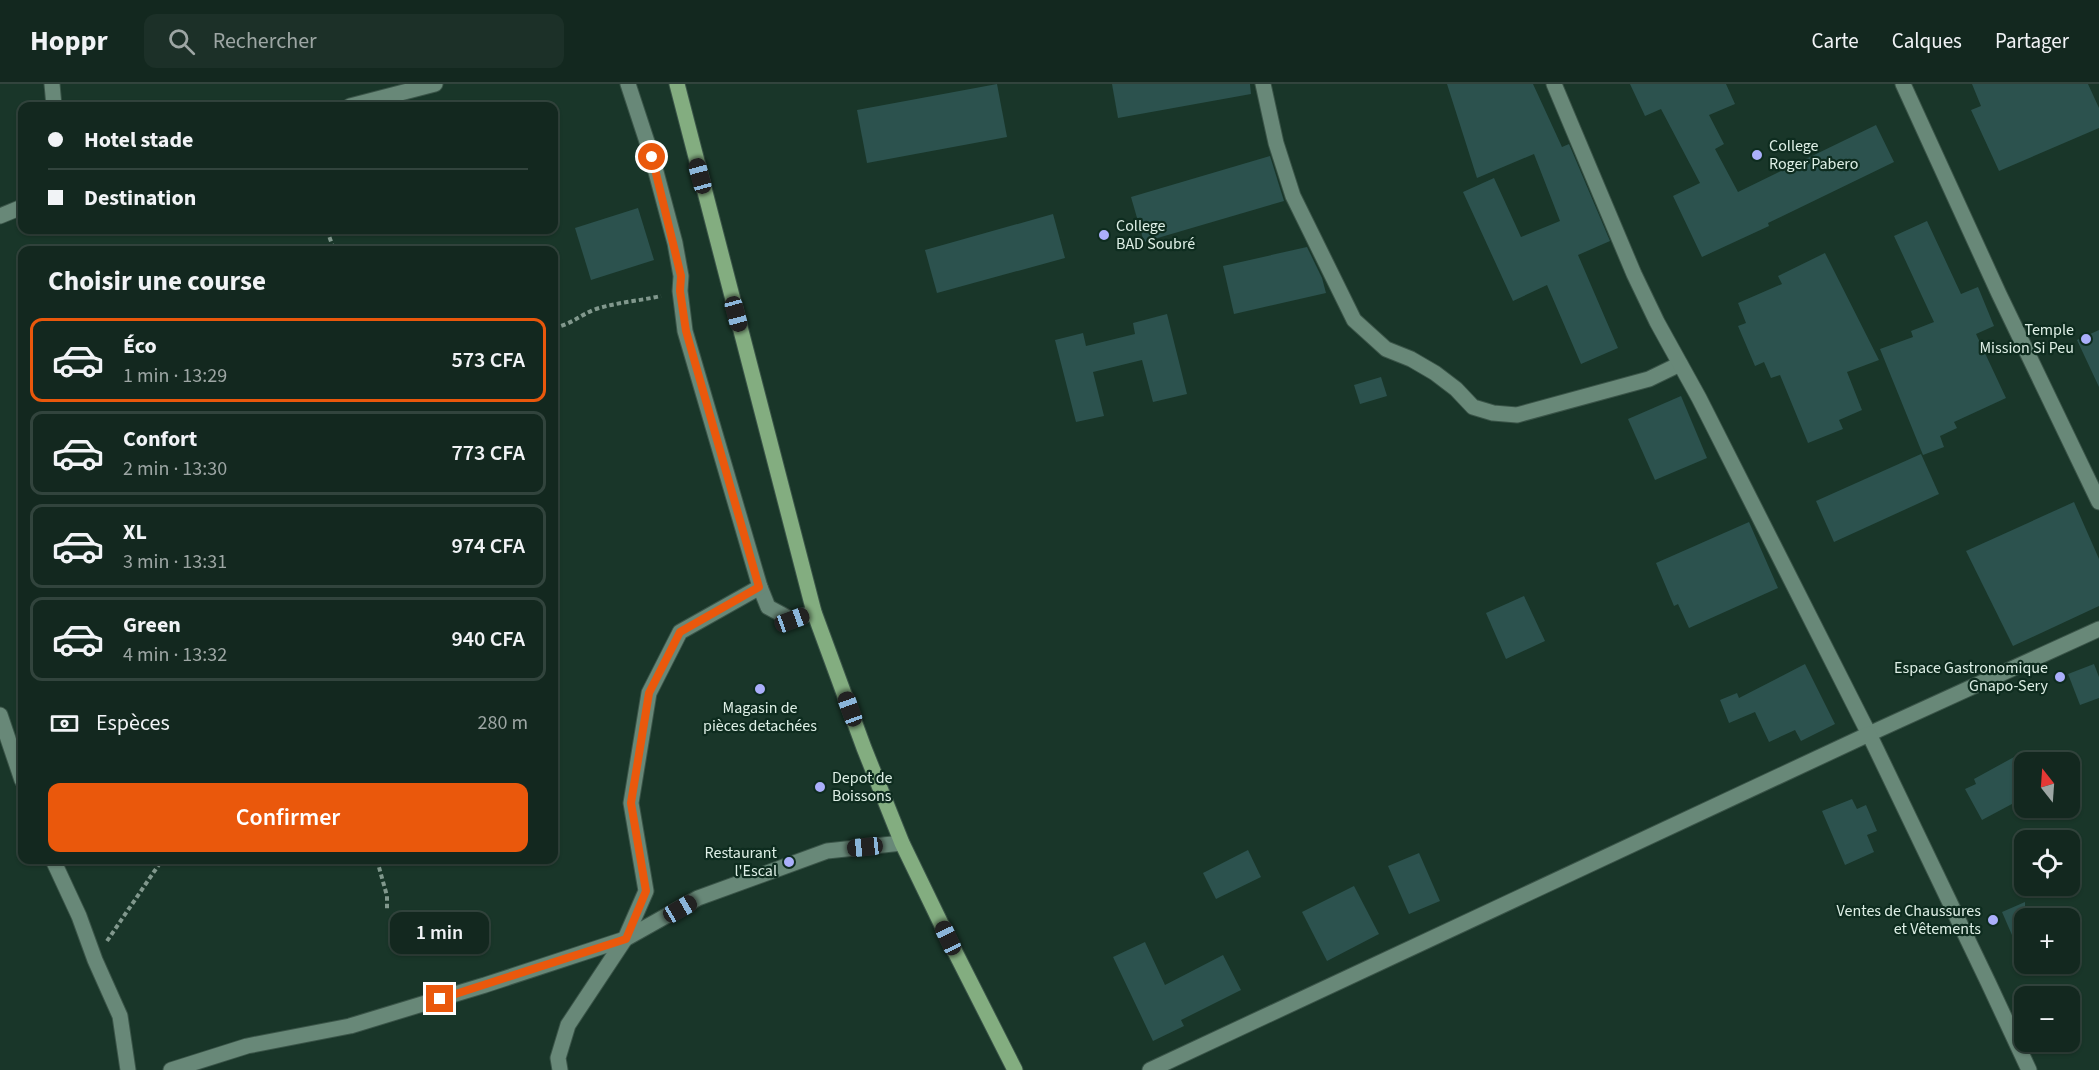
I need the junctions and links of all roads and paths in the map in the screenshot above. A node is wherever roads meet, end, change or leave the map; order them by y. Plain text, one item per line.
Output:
1 (52, 84) edge
2 (435, 84) edge
3 (628, 84) edge
4 (677, 84) edge
5 (1263, 84) edge
6 (1554, 84) edge
7 (1903, 84) edge
8 (54, 102) edge
9 (365, 102) edge
10 (18, 209) edge
11 (0, 216) edge
12 (680, 291) junction
13 (558, 327) edge
14 (1680, 364) junction
15 (2099, 502) edge
16 (759, 587) junction
17 (814, 612) junction
18 (2099, 629) edge
19 (0, 715) edge
20 (1869, 734) junction
21 (18, 768) edge
22 (902, 843) junction
23 (55, 864) edge
24 (159, 864) edge
25 (378, 864) edge
26 (387, 910) dead end
27 (626, 939) junction
28 (95, 960) junction
29 (128, 1070) edge
30 (171, 1070) edge
31 (560, 1070) edge
32 (1015, 1070) edge
33 (1150, 1070) edge
34 (2029, 1070) edge

1 - 8 street
2 - 9 street
3 - 12 street
4 - 17 main road
5 - 14 street
6 - 14 street
7 - 15 street
10 - 11 street
12 - 13 path
12 - 16 street
14 - 20 street
16 - 17 street
16 - 27 street
17 - 22 main road
18 - 20 street
19 - 21 street
20 - 33 street
20 - 34 street
22 - 27 street
22 - 32 main road
23 - 28 street
24 - 28 path
25 - 26 path
27 - 30 street
27 - 31 street
28 - 29 street

